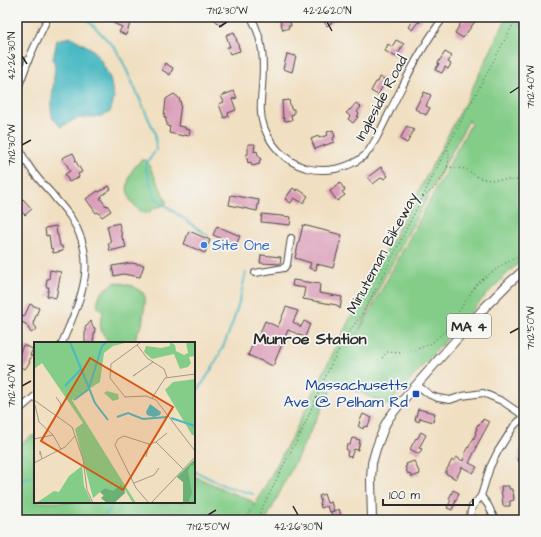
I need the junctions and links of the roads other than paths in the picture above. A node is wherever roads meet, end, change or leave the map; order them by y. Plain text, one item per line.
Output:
1 (48, 17) edge
2 (251, 17) edge
3 (444, 17) edge
4 (17, 90) edge
5 (17, 141) edge
6 (291, 238) dead end
7 (524, 270) edge
8 (255, 273) dead end
9 (62, 342) edge
10 (417, 385) junction
11 (34, 397) edge
12 (17, 411) edge
13 (524, 417) edge
14 (481, 496) junction
15 (372, 520) edge
16 (469, 520) edge
17 (495, 520) edge

1 - 4 street
2 - 3 street, Ingleside Road
5 - 9 street
6 - 8 street
7 - 10 main road, MA 4
10 - 13 street
10 - 15 main road, MA 4
11 - 12 street
13 - 14 street
14 - 16 street
14 - 17 street

